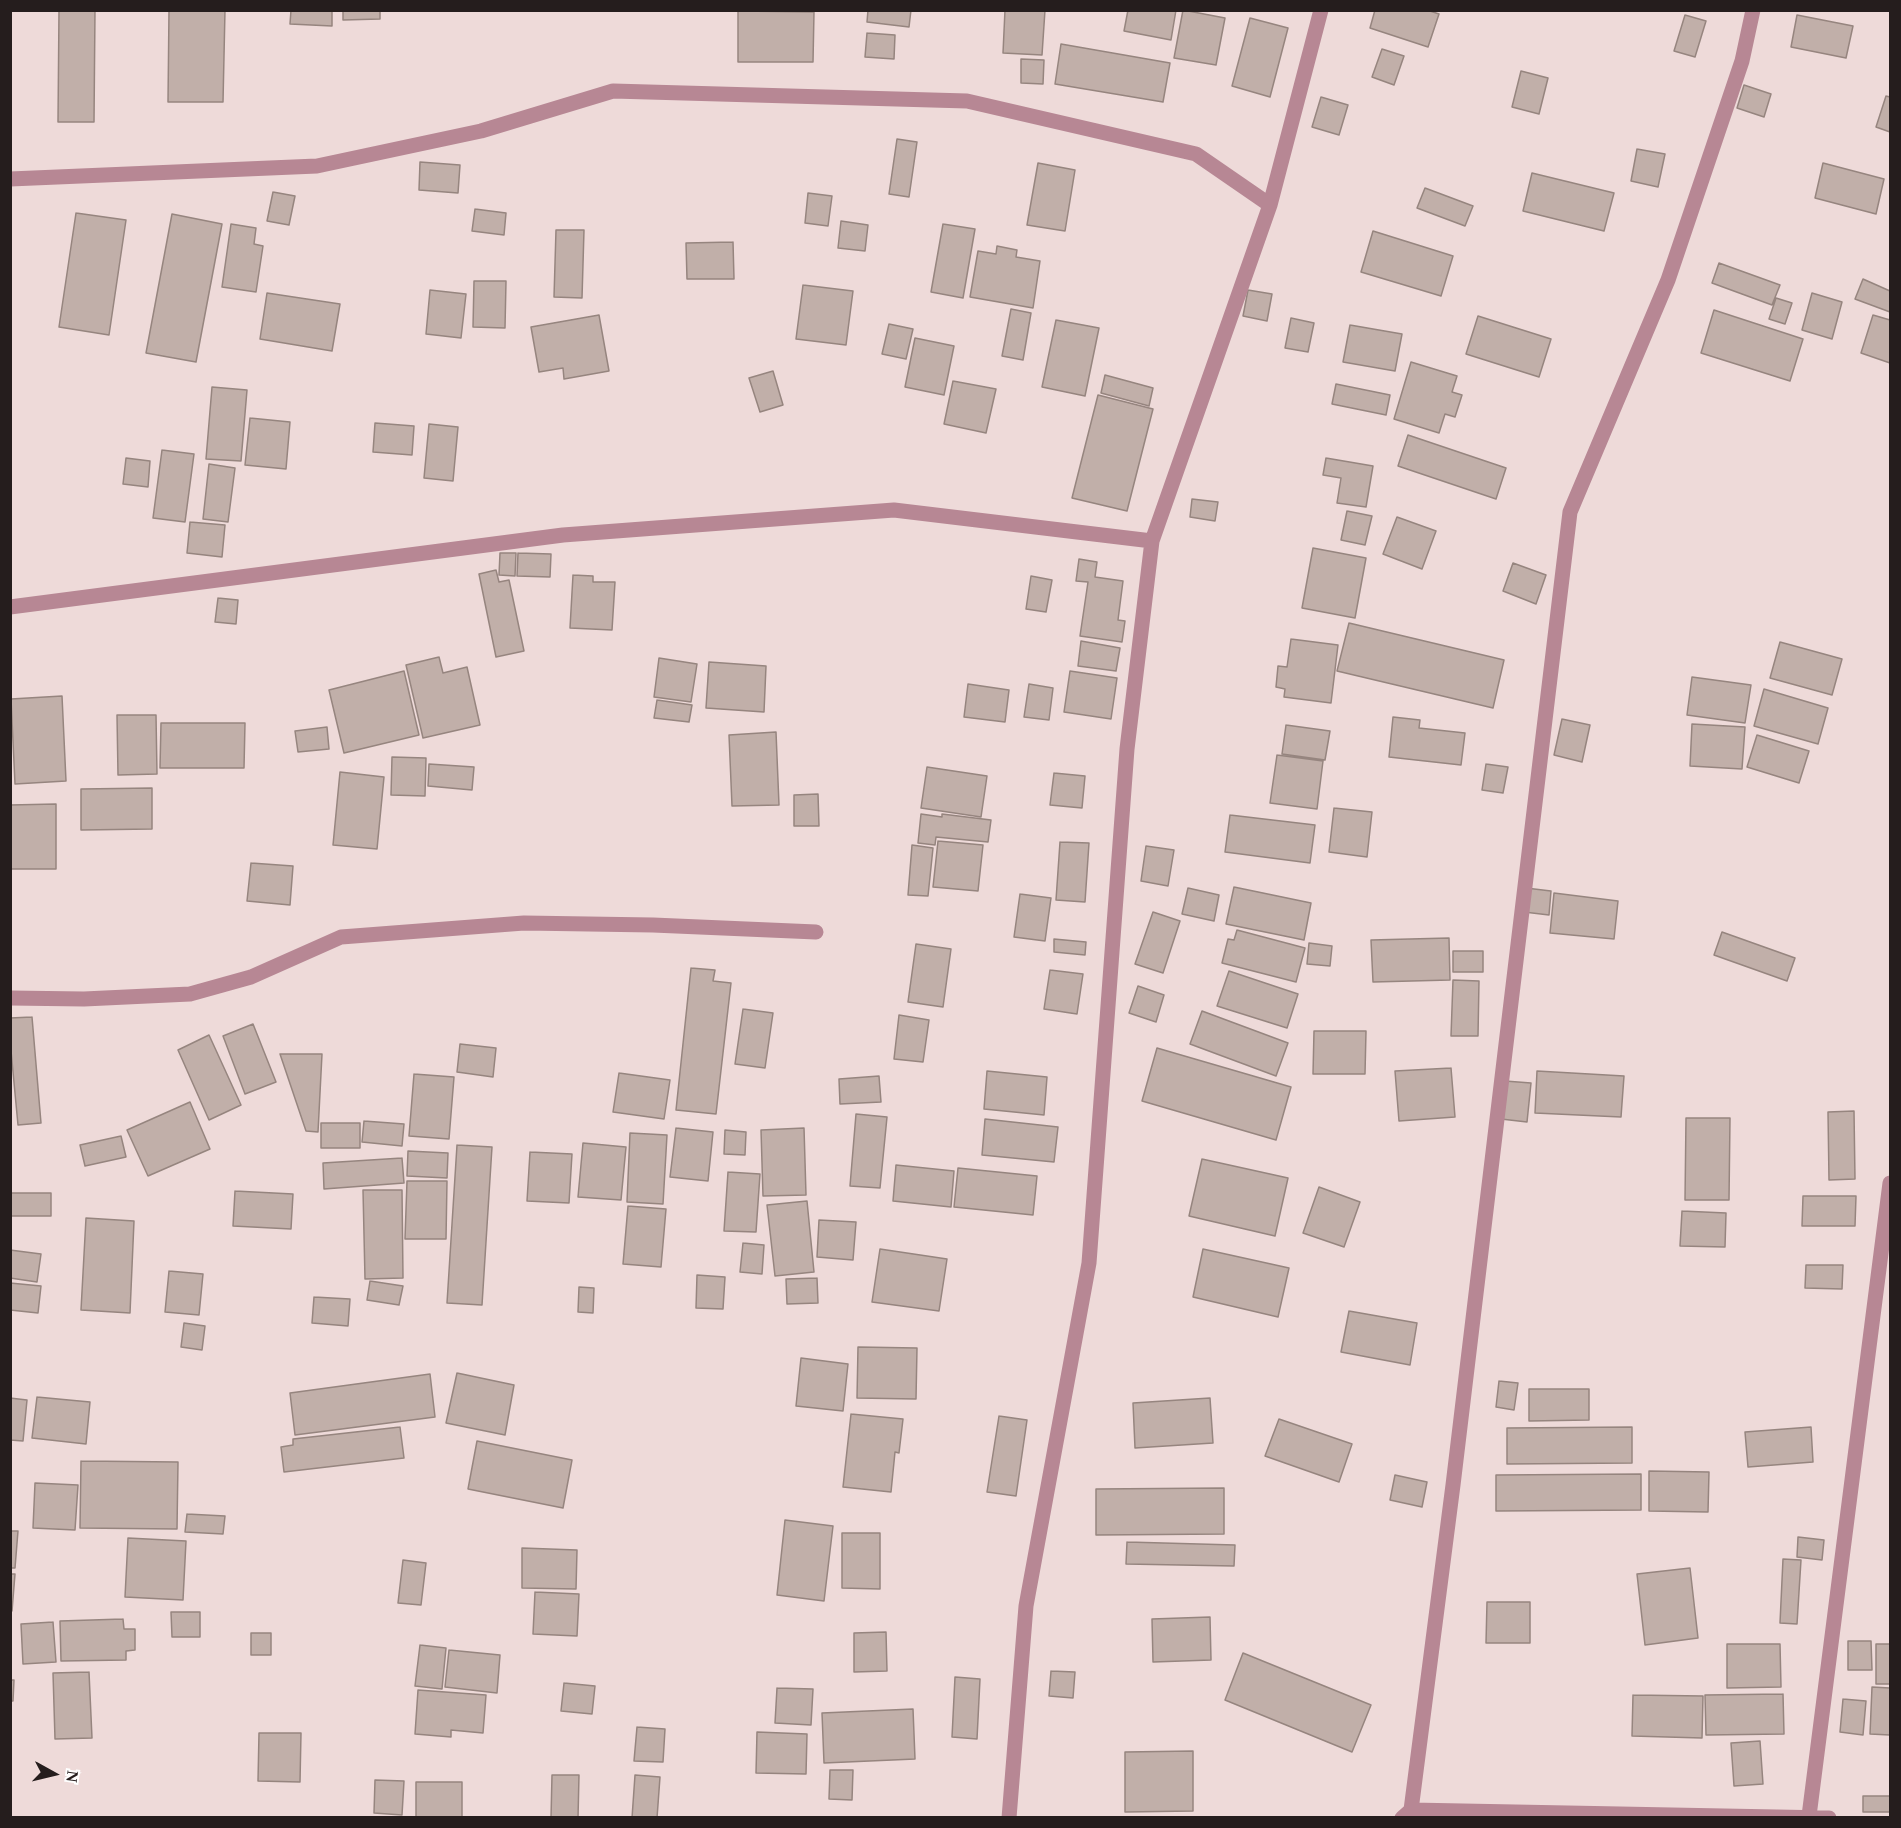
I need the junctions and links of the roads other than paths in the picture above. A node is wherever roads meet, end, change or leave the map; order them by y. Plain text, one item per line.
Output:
1 (1321, 10) edge
2 (1753, 10) edge
3 (10, 179) edge
4 (1270, 205) junction
5 (1152, 541) junction
6 (10, 607) edge
7 (816, 932) dead end
8 (10, 998) edge
9 (1890, 1183) edge
10 (1406, 1814) edge
11 (1809, 1816) edge
12 (1009, 1818) edge
13 (1829, 1818) edge

1 - 4 street
2 - 10 street
3 - 4 street
4 - 5 street
5 - 6 street
5 - 12 street
7 - 8 street
9 - 11 street
10 - 11 street
11 - 13 street

